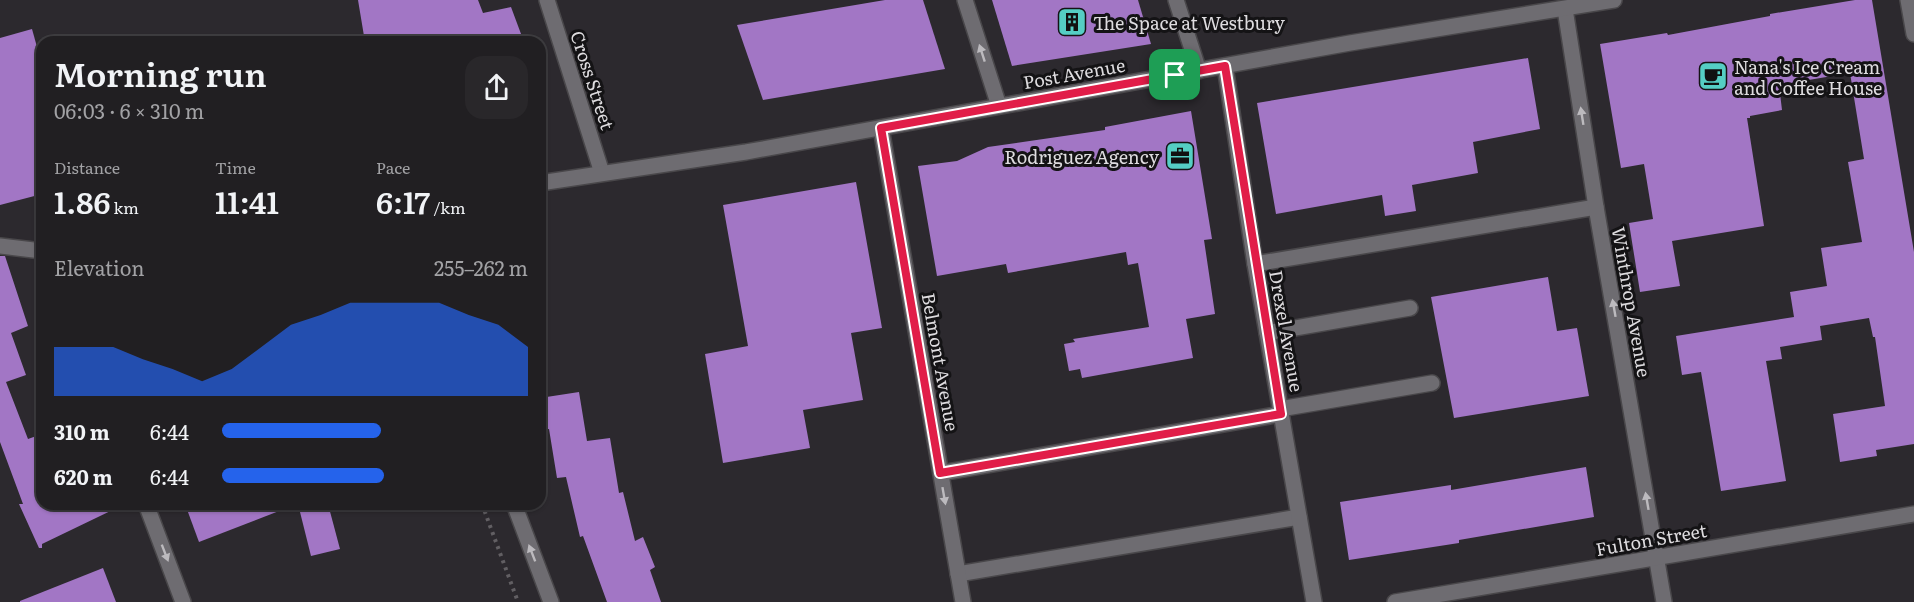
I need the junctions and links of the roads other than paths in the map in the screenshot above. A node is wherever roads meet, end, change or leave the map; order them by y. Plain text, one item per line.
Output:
1 (547, 0) edge
2 (966, 0) edge
3 (1176, 0) edge
4 (1614, 0) edge
5 (1908, 0) edge
6 (1565, 9) junction
7 (1914, 34) edge
8 (1225, 66) junction
9 (1199, 71) junction
10 (999, 106) junction
11 (881, 128) junction
12 (602, 173) junction
13 (546, 182) edge
14 (1596, 207) junction
15 (0, 246) edge
16 (36, 250) edge
17 (1255, 264) junction
18 (1410, 308) dead end
19 (1267, 333) junction
20 (1432, 383) dead end
21 (1281, 412) junction
22 (940, 473) junction
23 (149, 510) edge
24 (516, 510) edge
25 (1914, 514) edge
26 (1299, 517) junction
27 (1657, 558) junction
28 (958, 574) junction
29 (183, 602) edge
30 (551, 602) edge
31 (963, 602) edge
32 (1314, 602) edge
33 (1395, 602) edge
34 (1664, 602) edge

1 - 12 street, Cross Street
10 -> 2 street
3 - 9 street
4 - 6 street, Post Avenue
5 - 7 street
6 - 8 street, Post Avenue
14 -> 6 street, Winthrop Avenue
8 - 9 street, Post Avenue
8 - 17 street, Drexel Avenue
9 - 10 street, Post Avenue
10 - 11 street, Post Avenue
11 - 12 street, Post Avenue
11 - 22 street, Belmont Avenue
12 - 13 street, Post Avenue
14 - 17 street
27 -> 14 street, Winthrop Avenue
15 - 16 street
17 - 19 street, Drexel Avenue
18 - 19 street
19 - 21 street, Drexel Avenue
20 - 21 street
21 - 22 street
21 - 26 street, Drexel Avenue
22 -> 28 street, Belmont Avenue
23 -> 29 street
30 -> 24 street
25 - 27 street, Fulton Street
26 - 28 street
26 - 32 street, Drexel Avenue
27 - 33 street, Fulton Street
27 - 34 street, Winthrop Avenue
28 - 31 street, Belmont Avenue

